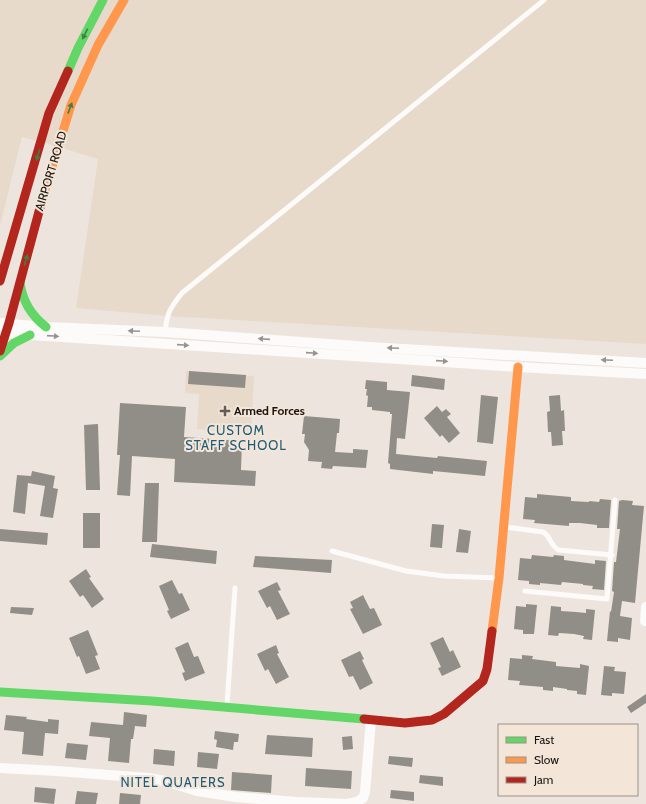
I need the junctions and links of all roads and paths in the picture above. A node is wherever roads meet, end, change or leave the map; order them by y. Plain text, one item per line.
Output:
1 (103, 0) edge
2 (124, 0) edge
3 (544, 0) edge
4 (20, 280) junction
5 (0, 281) edge
6 (4, 323) edge
7 (46, 327) junction
8 (165, 332) junction
9 (2, 333) edge
10 (30, 335) junction
11 (0, 351) edge
12 (0, 356) edge
13 (646, 362) edge
14 (518, 367) junction
15 (646, 374) edge
16 (616, 500) dead end
17 (504, 526) junction
18 (332, 551) dead end
19 (612, 555) junction
20 (499, 578) junction
21 (235, 588) dead end
22 (525, 591) dead end
23 (646, 607) edge
24 (645, 621) dead end
25 (0, 692) edge
26 (227, 707) junction
27 (371, 720) junction
28 (0, 768) edge

1 -> 5 street, AIRPORT ROAD
4 -> 2 street, AIRPORT ROAD
3 - 8 lane
4 - 6 street, AIRPORT ROAD
4 - 7 street
6 - 7 street
6 - 9 street, AIRPORT ROAD
8 -> 7 street
13 -> 8 street
9 - 10 street
9 - 11 street, AIRPORT ROAD
10 - 12 street
10 -> 14 street
14 - 15 street
14 - 17 street
16 - 19 lane
17 - 19 lane
17 - 20 street
18 - 20 lane
19 - 22 lane
20 - 27 street
21 - 26 lane
23 - 24 street
25 - 26 street
26 - 27 street
27 - 28 street

